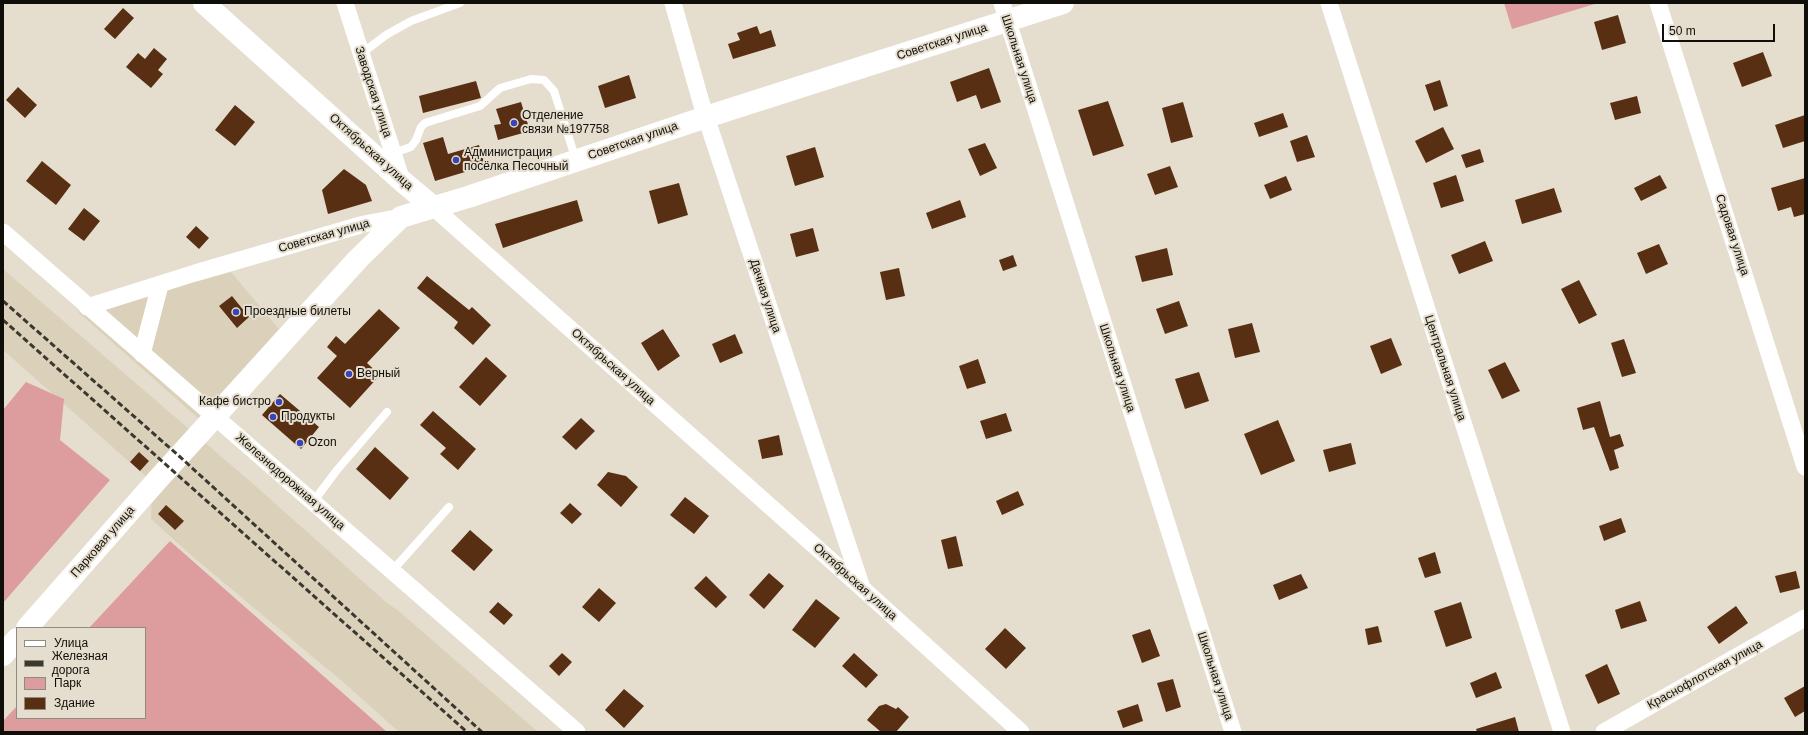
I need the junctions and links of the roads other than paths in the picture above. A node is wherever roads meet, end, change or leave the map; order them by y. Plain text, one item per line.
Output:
1 (204, 3) edge
2 (345, 3) edge
3 (460, 3) edge
4 (674, 3) edge
5 (1063, 3) edge
6 (1329, 3) edge
7 (1658, 3) edge
8 (1005, 12) edge
9 (361, 54) junction
10 (706, 117) junction
11 (393, 153) junction
12 (576, 160) junction
13 (402, 181) junction
14 (433, 207) junction
15 (401, 217) junction
16 (3, 232) edge
17 (160, 285) junction
18 (87, 307) junction
19 (142, 354) junction
20 (387, 412) dead end
21 (215, 418) junction
22 (1805, 467) edge
23 (313, 502) junction
24 (449, 507) dead end
25 (392, 571) junction
26 (862, 588) junction
27 (1805, 618) edge
28 (28, 627) edge
29 (16, 640) edge
30 (3, 655) edge
31 (577, 732) edge
32 (1021, 732) edge
33 (1233, 732) edge
34 (1562, 732) edge
35 (1604, 732) edge

1 - 13 main road, Октябрьская улица
2 - 9 street, Заводская улица
3 - 9 lane
4 - 10 street, Дачная улица
5 - 8 main road, Советская улица
6 - 34 street, Центральная улица
7 - 22 street, Садовая улица
8 - 10 main road, Советская улица
8 - 33 street, Школьная улица
9 - 11 street, Заводская улица
10 - 12 main road, Советская улица
10 - 26 street, Дачная улица
11 - 12 lane
11 - 13 street, Заводская улица
12 - 14 main road, Советская улица
13 - 14 main road, Октябрьская улица
14 - 15 main road, Советская улица
14 - 26 street, Октябрьская улица
15 - 17 street, Советская улица
15 - 21 main road, Парковая улица
16 - 18 street, Железнодорожная улица
17 - 18 street, Советская улица
17 - 19 street
18 - 19 street, Железнодорожная улица
19 - 21 street, Железнодорожная улица
20 - 23 lane
21 - 23 street, Железнодорожная улица
21 - 28 main road, Парковая улица
23 - 25 street, Железнодорожная улица
24 - 25 lane
25 - 31 street, Железнодорожная улица
26 - 32 street, Октябрьская улица
27 - 35 street, Краснофлотская улица
29 - 30 main road

